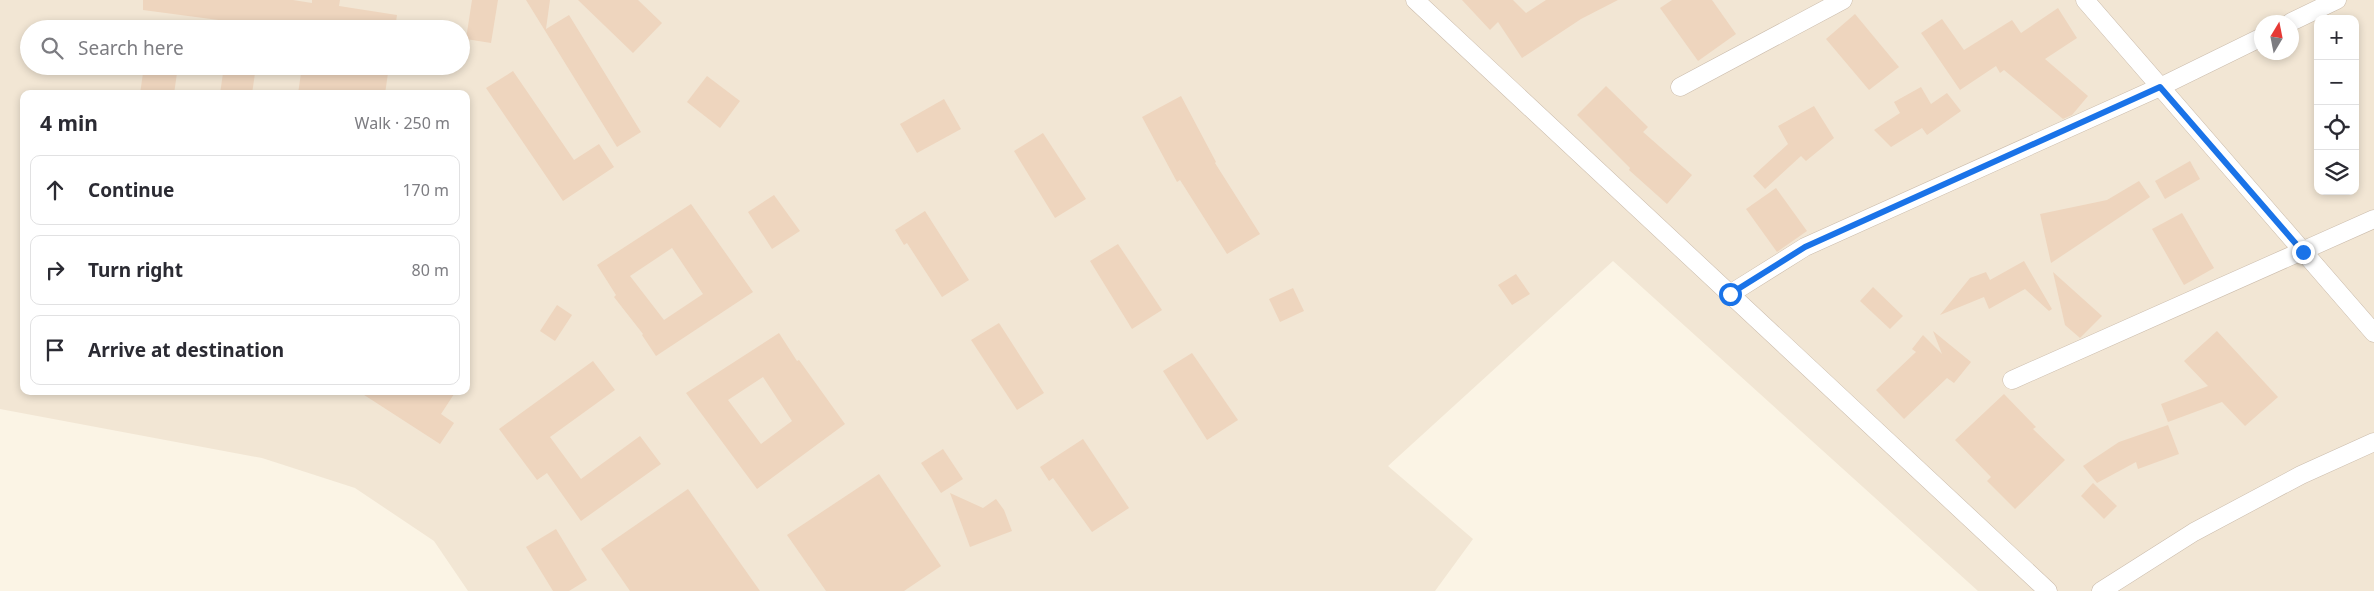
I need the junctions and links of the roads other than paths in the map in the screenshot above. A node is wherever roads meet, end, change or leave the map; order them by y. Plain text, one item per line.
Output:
1 (1416, 0) edge
2 (1843, 0) edge
3 (2085, 0) edge
4 (2337, 0) edge
5 (2299, 18) edge
6 (2254, 41) edge
7 (1680, 87) dead end
8 (2160, 87) junction
9 (2374, 219) edge
10 (2303, 252) junction
11 (1730, 294) junction
12 (2374, 333) edge
13 (2012, 380) dead end
14 (2374, 442) edge
15 (2048, 591) edge
16 (2102, 591) edge

1 - 11 street
2 - 7 street
3 - 8 street
4 - 5 street
6 - 8 street
8 - 10 street
8 - 11 street
9 - 10 street
10 - 12 street
10 - 13 street
11 - 15 street
14 - 16 street

